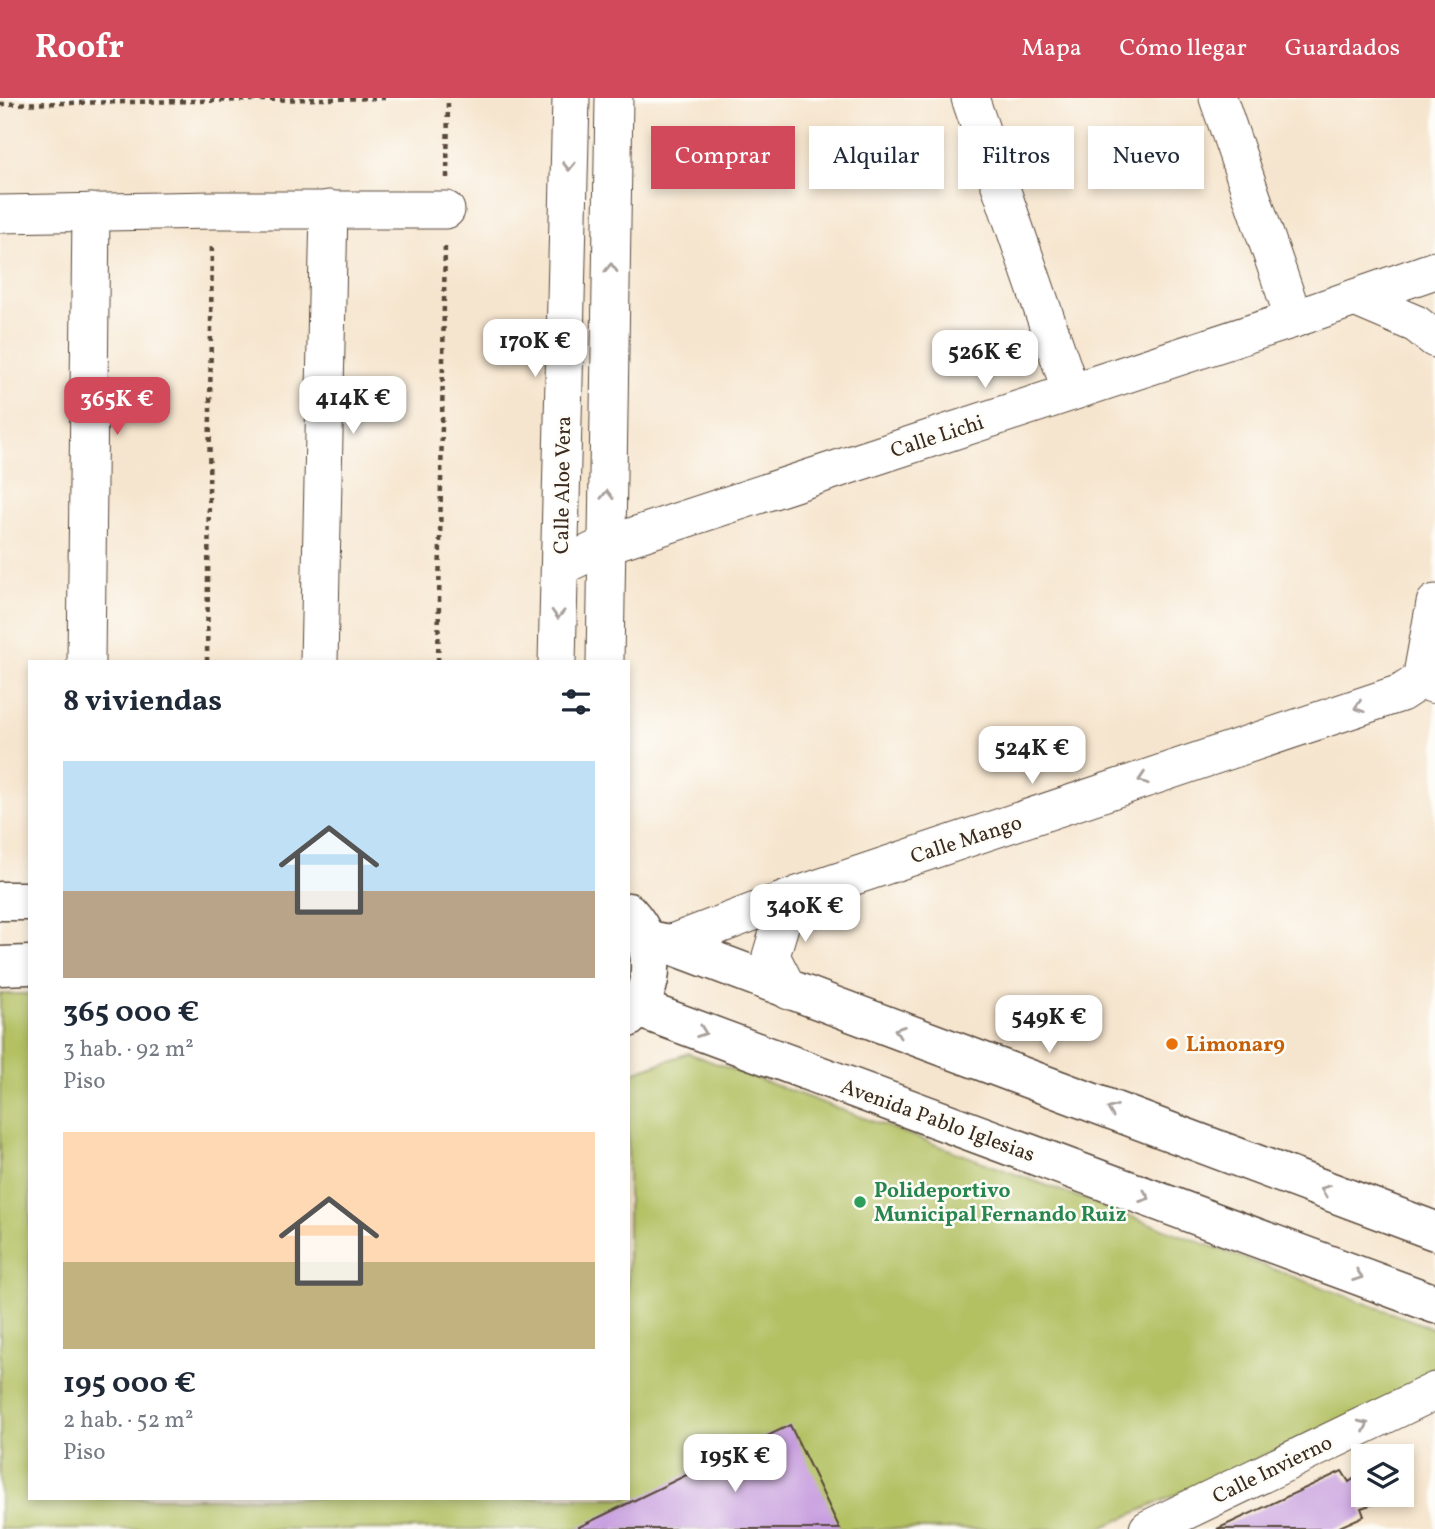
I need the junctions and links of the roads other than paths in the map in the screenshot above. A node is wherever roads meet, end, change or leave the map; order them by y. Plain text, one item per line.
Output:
1 (571, 98) edge
2 (614, 98) edge
3 (970, 98) edge
4 (1218, 98) edge
5 (329, 209) junction
6 (446, 210) road end
7 (91, 212) junction
8 (0, 214) edge
9 (1435, 270) edge
10 (1355, 298) junction
11 (1294, 319) junction
12 (1435, 339) edge
13 (1071, 392) junction
14 (606, 545) junction
15 (560, 567) junction
16 (1435, 603) edge
17 (86, 660) edge
18 (319, 660) edge
19 (557, 660) edge
20 (605, 660) edge
21 (1428, 682) edge
22 (798, 895) junction
23 (0, 901) edge
24 (28, 901) edge
25 (648, 932) edge
26 (0, 965) edge
27 (28, 965) edge
28 (789, 990) junction
29 (633, 1013) edge
30 (1435, 1231) edge
31 (1435, 1304) edge
32 (1435, 1391) edge
33 (1148, 1529) edge

1 -> 15 street, Calle Aloe Vera
14 -> 2 street
3 - 13 street
4 - 11 street
5 - 6 street
5 - 7 street
5 - 18 street
7 - 8 street
7 - 17 street
9 - 10 street, Calle Lichi
10 - 11 street, Calle Lichi
10 - 12 street
11 - 13 street, Calle Lichi
13 - 14 street, Calle Lichi
14 - 15 street, Calle Lichi
14 - 20 street
15 -> 19 street, Calle Aloe Vera
16 - 21 street
21 -> 22 street, Calle Mango
22 - 25 street, Calle Mango
22 - 28 street
23 - 24 street
25 - 28 street
25 - 29 street
26 - 27 street
30 -> 28 street
29 -> 31 street, Avenida Pablo Iglesias
33 -> 32 street, Calle Invierno

